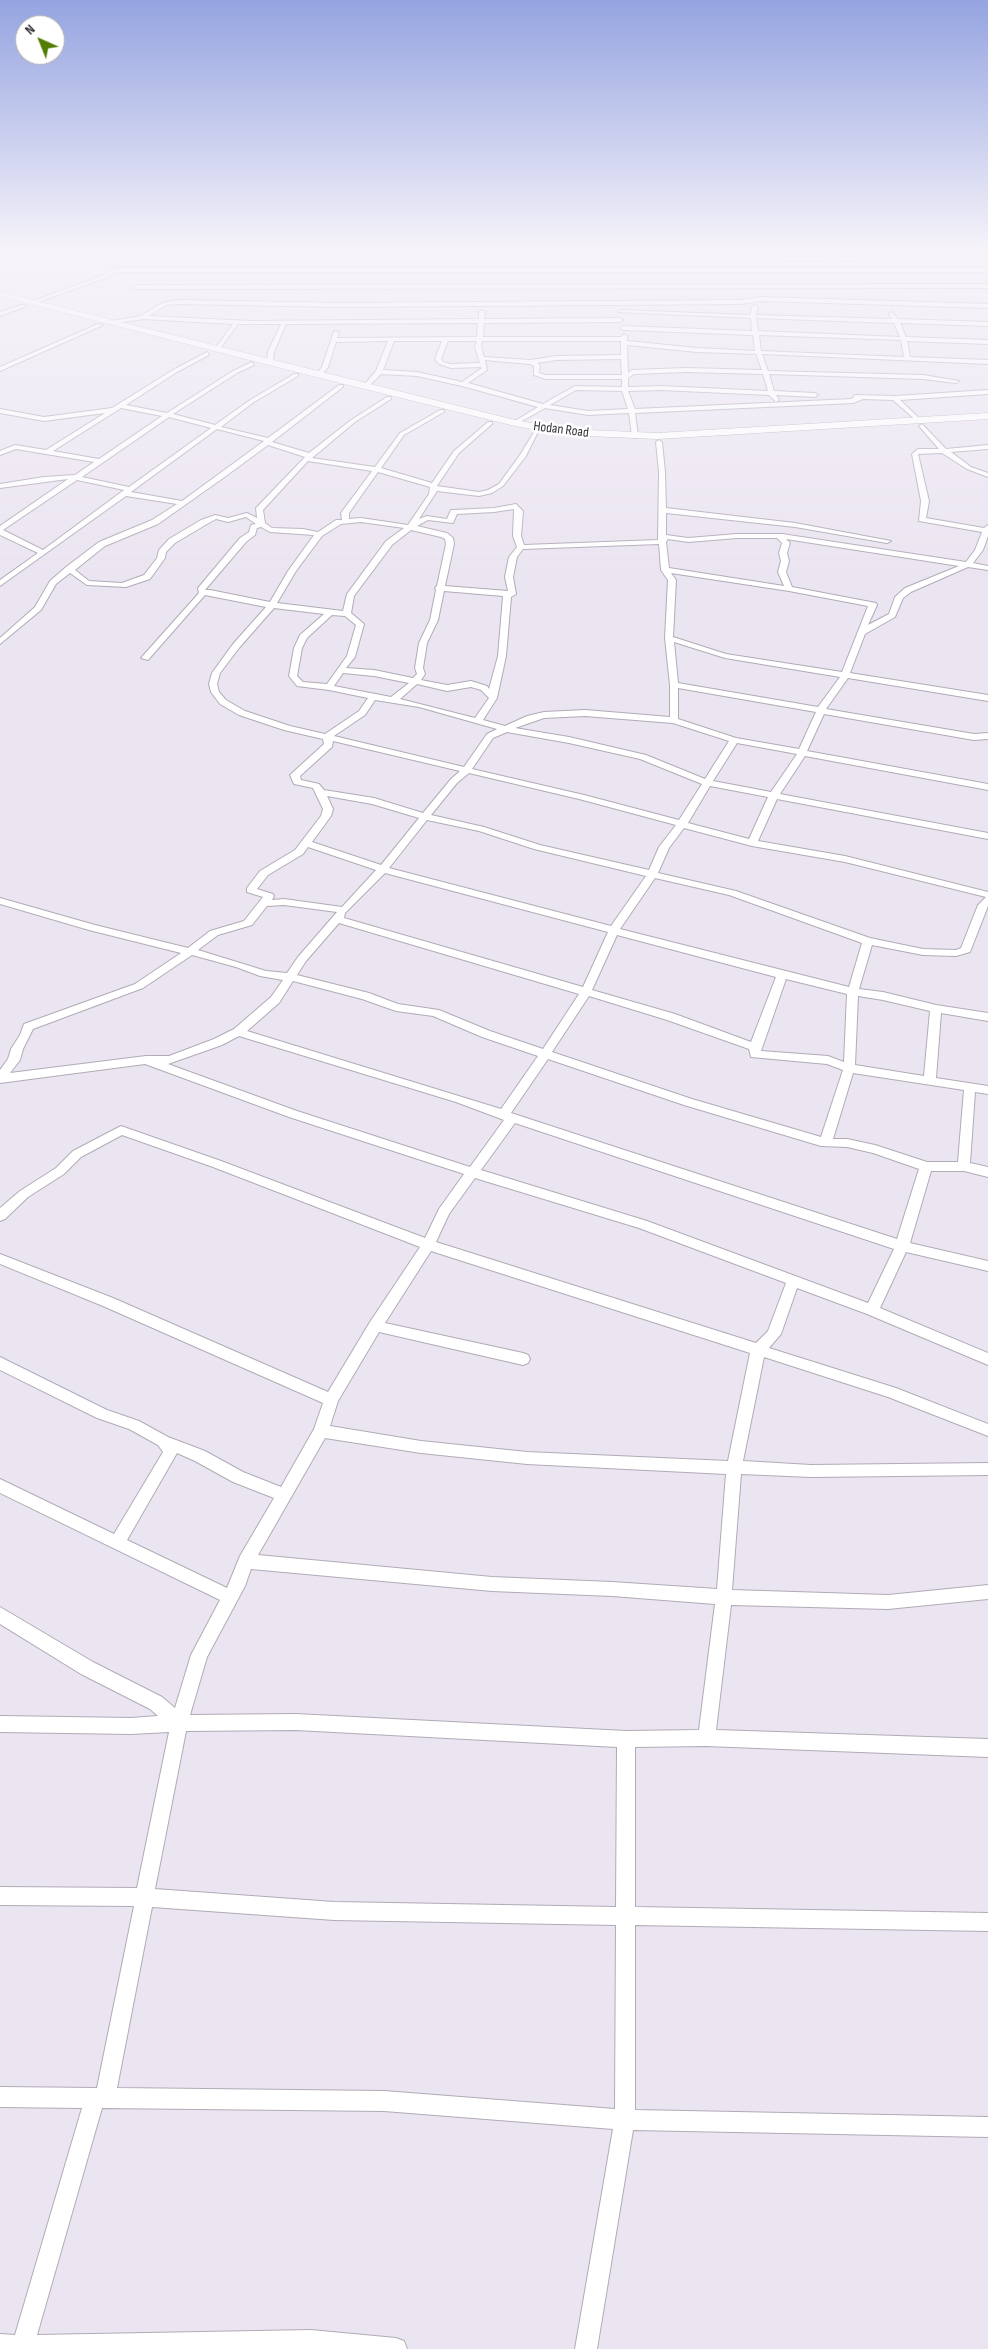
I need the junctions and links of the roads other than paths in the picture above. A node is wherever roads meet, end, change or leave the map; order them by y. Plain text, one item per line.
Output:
1 (19, 361) edge
2 (194, 361) edge
3 (237, 361) edge
4 (260, 361) edge
5 (327, 361) edge
6 (383, 361) edge
7 (439, 361) edge
8 (481, 361) edge
9 (513, 361) edge
10 (540, 361) edge
11 (625, 361) edge
12 (761, 361) edge
13 (960, 361) edge
14 (531, 362) junction
15 (988, 362) edge
16 (270, 363) joint
17 (252, 364) junction
18 (482, 365) junction
19 (0, 369) edge
20 (379, 372) junction
21 (766, 373) junction
22 (296, 375) junction
23 (319, 375) junction
24 (626, 377) junction
25 (956, 381) dead end
26 (463, 384) junction
27 (341, 386) junction
28 (365, 386) junction
29 (625, 390) junction
30 (988, 392) edge
31 (772, 394) junction
32 (389, 398) junction
33 (861, 398) junction
34 (895, 398) junction
35 (779, 404) junction
36 (543, 406) junction
37 (118, 408) junction
38 (0, 411) edge
39 (442, 411) junction
40 (632, 411) junction
41 (168, 415) junction
42 (988, 416) edge
43 (988, 422) edge
44 (490, 423) junction
45 (514, 423) junction
46 (920, 423) junction
47 (215, 428) junction
48 (536, 433) junction
49 (635, 436) junction
50 (0, 442) edge
51 (269, 442) junction
52 (659, 442) junction
53 (15, 447) junction
54 (988, 447) edge
55 (944, 451) junction
56 (0, 453) edge
57 (46, 453) junction
58 (308, 457) junction
59 (98, 461) junction
60 (376, 469) junction
61 (987, 473) edge
62 (75, 476) junction
63 (0, 486) edge
64 (434, 487) junction
65 (126, 491) junction
66 (184, 503) junction
67 (662, 510) junction
68 (346, 520) junction
69 (262, 524) junction
70 (410, 527) junction
71 (987, 528) edge
72 (0, 531) edge
73 (319, 534) junction
74 (780, 537) junction
75 (887, 541) dead end
76 (662, 542) junction
77 (521, 546) junction
78 (44, 553) junction
79 (969, 564) junction
80 (988, 568) edge
81 (70, 569) junction
82 (665, 570) junction
83 (0, 584) edge
84 (439, 588) junction
85 (789, 589) junction
86 (202, 594) junction
87 (512, 594) junction
88 (272, 605) junction
89 (330, 612) junction
90 (347, 614) junction
91 (860, 635) junction
92 (669, 638) junction
93 (0, 642) edge
94 (145, 658) dead end
95 (340, 670) junction
96 (846, 674) junction
97 (414, 683) junction
98 (674, 685) junction
99 (329, 687) junction
100 (492, 696) junction
101 (373, 697) junction
102 (988, 698) edge
103 (392, 701) junction
104 (820, 710) junction
105 (478, 720) junction
106 (674, 720) junction
107 (506, 729) junction
108 (988, 736) edge
109 (328, 737) junction
110 (734, 740) junction
111 (802, 753) junction
112 (467, 770) junction
113 (708, 783) junction
114 (988, 786) edge
115 (321, 792) junction
116 (773, 797) junction
117 (425, 817) junction
118 (682, 824) junction
119 (988, 836) edge
120 (306, 843) junction
121 (752, 843) junction
122 (383, 868) junction
123 (652, 875) junction
124 (988, 895) edge
125 (988, 900) edge
126 (0, 901) edge
127 (264, 903) junction
128 (341, 915) junction
129 (614, 930) junction
130 (868, 941) junction
131 (190, 952) junction
132 (782, 976) junction
133 (290, 977) junction
134 (586, 992) junction
135 (853, 992) junction
136 (936, 1009) junction
137 (988, 1017) edge
138 (238, 1032) junction
139 (755, 1047) junction
140 (545, 1053) junction
141 (146, 1060) junction
142 (849, 1068) junction
143 (0, 1079) edge
144 (930, 1080) junction
145 (970, 1086) junction
146 (988, 1090) edge
147 (508, 1116) junction
148 (826, 1143) junction
149 (964, 1166) junction
150 (926, 1167) junction
151 (988, 1172) edge
152 (474, 1173) junction
153 (0, 1216) edge
154 (428, 1245) junction
155 (902, 1246) junction
156 (0, 1259) edge
157 (988, 1266) edge
158 (793, 1281) junction
159 (872, 1310) junction
160 (375, 1326) junction
161 (758, 1350) junction
162 (523, 1359) dead end
163 (988, 1359) edge
164 (0, 1364) edge
165 (331, 1400) junction
166 (988, 1430) edge
167 (321, 1431) junction
168 (163, 1441) junction
169 (734, 1469) junction
170 (988, 1469) edge
171 (0, 1486) edge
172 (284, 1495) junction
173 (117, 1543) junction
174 (246, 1562) junction
175 (988, 1592) edge
176 (230, 1597) junction
177 (724, 1597) junction
178 (0, 1615) edge
179 (179, 1723) junction
180 (0, 1724) edge
181 (706, 1738) junction
182 (626, 1739) junction
183 (988, 1748) edge
184 (0, 1896) edge
185 (144, 1897) junction
186 (626, 1915) junction
187 (988, 1922) edge
188 (0, 2097) edge
189 (100, 2098) junction
190 (625, 2120) junction
191 (988, 2127) edge
192 (0, 2345) edge
193 (22, 2348) edge
194 (396, 2349) edge
195 (586, 2349) edge

1 - 19 street
2 - 37 street
3 - 17 main road, Hodan Road
4 - 16 main road, Hodan Road
5 - 23 street
6 - 20 street
7 - 18 street
8 - 18 street
9 - 14 street
10 - 14 street
11 - 24 street
12 - 21 street
13 - 15 street
14 - 24 street
16 - 23 main road, Hodan Road
17 - 22 main road, Hodan Road
17 - 41 street
18 - 26 street
20 - 26 street
20 - 28 street
21 - 24 street
21 - 25 street
21 - 31 street
22 - 27 main road, Hodan Road
22 - 47 street
23 - 28 main road, Hodan Road
24 - 29 street
26 - 36 street
27 - 32 main road, Hodan Road
27 - 51 street
28 - 45 main road, Hodan Road
29 - 31 street
29 - 36 street
29 - 40 street
30 - 34 street
31 - 33 street
31 - 35 street
32 - 39 main road, Hodan Road
32 - 58 street
33 - 34 street
33 - 35 street
34 - 46 street
35 - 40 street
36 - 40 street
36 - 45 street
37 - 38 street
37 - 41 street
37 - 57 street
39 - 44 main road, Hodan Road
39 - 60 street
40 - 49 street
41 - 47 street
41 - 59 street
42 - 46 main road, Hodan Road
43 - 46 main road, Hodan Road
44 - 48 main road, Hodan Road
44 - 64 street
45 - 49 main road, Hodan Road
46 - 49 main road, Hodan Road
46 - 52 main road, Hodan Road
46 - 55 street
47 - 51 street
47 - 65 street
48 - 52 main road, Hodan Road
48 - 64 street
50 - 53 street
51 - 58 street
51 - 66 street
52 - 67 street
53 - 56 street
53 - 57 street
54 - 55 street
55 - 61 street
55 - 71 street
57 - 59 street
58 - 60 street
58 - 69 street
59 - 62 street
60 - 64 street
60 - 68 street
62 - 63 street
62 - 65 street
62 - 72 street
64 - 70 street
65 - 66 street
65 - 78 street
66 - 81 street
67 - 75 street
67 - 76 street
68 - 70 street
68 - 73 street
69 - 73 street
69 - 81 street
69 - 86 street
70 - 77 street
70 - 84 street
70 - 90 street
71 - 79 street
72 - 78 street
73 - 88 street
74 - 76 street
74 - 79 street
74 - 85 street
76 - 77 street
76 - 82 street
77 - 87 street
78 - 83 street
79 - 80 street
79 - 91 street
81 - 93 street
82 - 85 street
82 - 92 street
84 - 87 street
84 - 97 street
85 - 91 street
86 - 88 street
86 - 94 street
87 - 100 street
88 - 89 street
88 - 109 street
89 - 90 street
89 - 99 street
90 - 95 street
91 - 96 street
92 - 96 street
92 - 98 street
95 - 97 street
95 - 99 street
96 - 102 street
96 - 104 street
97 - 100 street
97 - 103 street
98 - 104 street
98 - 106 street
99 - 101 street
100 - 105 street
101 - 103 street
101 - 109 street
103 - 105 street
104 - 108 street
104 - 111 street
105 - 107 street
106 - 107 street
106 - 110 street
107 - 112 street
107 - 113 street
109 - 112 street
109 - 115 street
110 - 111 street
110 - 113 street
111 - 114 street
111 - 116 street
112 - 117 street
112 - 118 street
113 - 116 street
113 - 118 street
115 - 117 street
115 - 120 street
116 - 119 street
116 - 121 street
117 - 122 street
117 - 123 street
118 - 121 street
118 - 123 street
120 - 122 street
120 - 127 street
121 - 124 street
122 - 128 street
122 - 129 street
123 - 129 street
123 - 130 street
125 - 130 street
126 - 131 street
127 - 128 street
127 - 131 street
128 - 133 street
128 - 134 street
129 - 132 street
129 - 134 street
130 - 135 street
131 - 133 street
131 - 143 street
132 - 135 street
132 - 139 street
133 - 138 street
133 - 140 street
134 - 139 street
134 - 140 street
135 - 136 street
135 - 142 street
136 - 137 street
136 - 144 street
138 - 141 street
138 - 147 street
139 - 142 street
140 - 147 street
140 - 148 street
141 - 143 street
141 - 152 street
142 - 144 street
142 - 148 street
144 - 145 street
145 - 146 street
145 - 149 street
147 - 152 street
147 - 155 street
148 - 150 street
149 - 150 street
149 - 151 street
150 - 155 street
152 - 154 street
152 - 158 street
153 - 154 street
154 - 160 street
154 - 161 street
155 - 157 street
155 - 159 street
156 - 165 street
158 - 159 street
158 - 161 street
159 - 163 street
160 - 162 street
160 - 165 street
161 - 166 street
161 - 169 street
164 - 168 street
165 - 167 street
167 - 169 street
167 - 172 street
168 - 172 street
168 - 173 street
169 - 170 street
169 - 177 street
171 - 173 street
172 - 174 street
173 - 176 street
174 - 176 street
174 - 177 street
175 - 177 street
176 - 179 street
177 - 181 street
178 - 179 street
179 - 180 street
179 - 182 street
179 - 185 street
181 - 182 street
181 - 183 street
182 - 186 street
184 - 185 street
185 - 186 street
185 - 189 street
186 - 187 street
186 - 190 street
188 - 189 street
189 - 190 street
189 - 193 street
190 - 191 street
190 - 195 street
192 - 193 street
193 - 194 street

